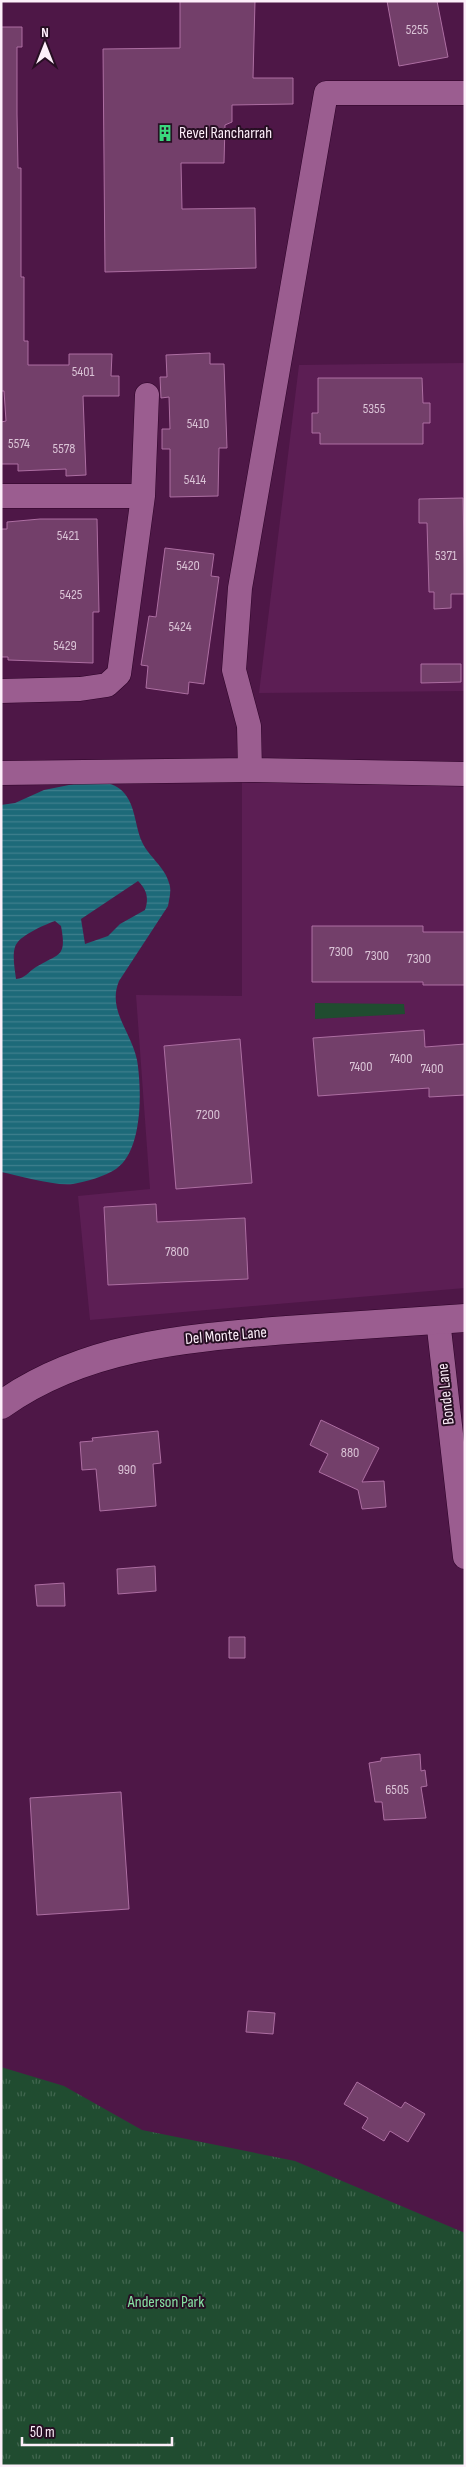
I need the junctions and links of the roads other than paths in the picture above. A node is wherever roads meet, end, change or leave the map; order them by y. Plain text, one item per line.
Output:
1 (465, 93) edge
2 (147, 395) dead end
3 (1, 496) edge
4 (143, 496) junction
5 (1, 691) edge
6 (250, 770) junction
7 (465, 774) edge
8 (6, 775) edge
9 (465, 1318) edge
10 (438, 1320) junction
11 (1, 1405) edge
12 (465, 1557) edge

1 - 6 street
2 - 4 street
3 - 4 street
4 - 5 street
6 - 7 street
6 - 8 street
9 - 10 street, Del Monte Lane
10 - 11 street, Del Monte Lane
10 - 12 street, Bonde Lane

